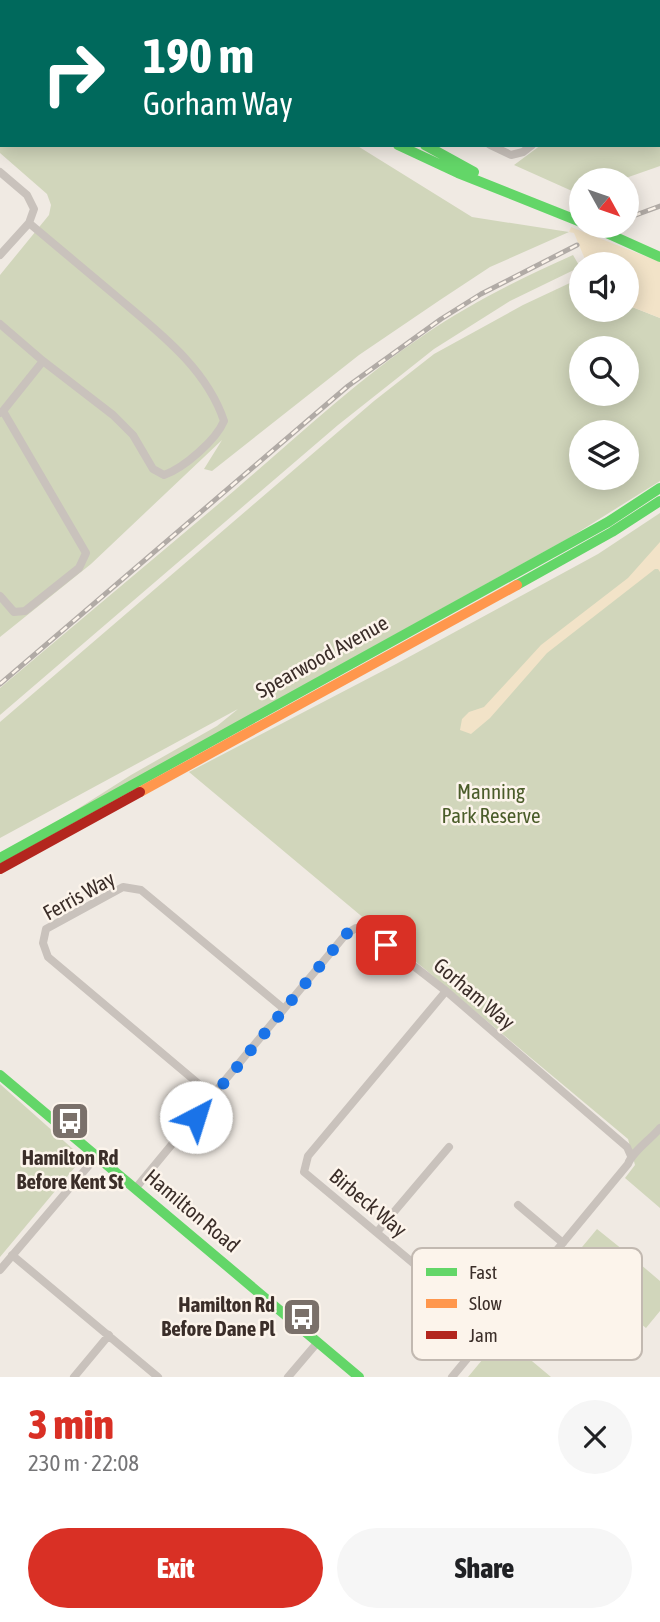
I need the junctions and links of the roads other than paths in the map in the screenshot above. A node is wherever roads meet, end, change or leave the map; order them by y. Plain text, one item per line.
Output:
1 (402, 147) edge
2 (429, 147) edge
3 (494, 147) edge
4 (530, 147) edge
5 (0, 172) edge
6 (524, 198) junction
7 (569, 217) edge
8 (29, 223) junction
9 (621, 238) edge
10 (638, 245) junction
11 (660, 250) edge
12 (0, 256) edge
13 (660, 257) edge
14 (0, 324) edge
15 (44, 362) junction
16 (1, 412) edge
17 (660, 488) edge
18 (660, 501) edge
19 (0, 596) edge
20 (0, 858) edge
21 (0, 869) edge
22 (446, 991) junction
23 (284, 1009) junction
24 (0, 1075) edge
25 (213, 1096) junction
26 (660, 1128) edge
27 (449, 1147) dead end
28 (631, 1156) junction
29 (96, 1157) junction
30 (135, 1189) junction
31 (517, 1205) dead end
32 (377, 1233) junction
33 (563, 1242) junction
34 (558, 1248) edge
35 (12, 1255) junction
36 (412, 1262) edge
37 (0, 1270) edge
38 (109, 1335) junction
39 (317, 1343) junction
40 (466, 1360) edge
41 (74, 1377) edge
42 (158, 1377) edge
43 (288, 1377) edge
44 (359, 1377) edge
45 (452, 1377) edge

1 - 6 main road
2 - 6 main road
3 - 4 street
5 - 8 street
6 - 7 main road
8 - 12 street
8 - 15 street
9 - 10 main road
10 - 11 main road
10 - 13 main road
14 - 15 street
15 - 16 street
16 - 19 street
17 - 20 main road, Spearwood Avenue
18 - 21 main road, Spearwood Avenue
22 - 23 street, Gorham Way
22 - 28 street, Gorham Way
22 - 32 street, Birbeck Way
23 - 25 street, Gorham Way
23 - 25 street, Ferris Way
24 - 29 main road, Hamilton Road
25 - 30 street, Gorham Way
26 - 28 street
27 - 32 street
28 - 33 street
29 - 30 main road, Hamilton Road
29 - 35 street
30 - 39 main road, Hamilton Road
31 - 33 street
32 - 36 street, Birbeck Way
33 - 34 street
35 - 37 street
35 - 38 street
38 - 41 street
38 - 42 street
39 - 43 street
39 - 44 main road, Hamilton Road
40 - 45 street

